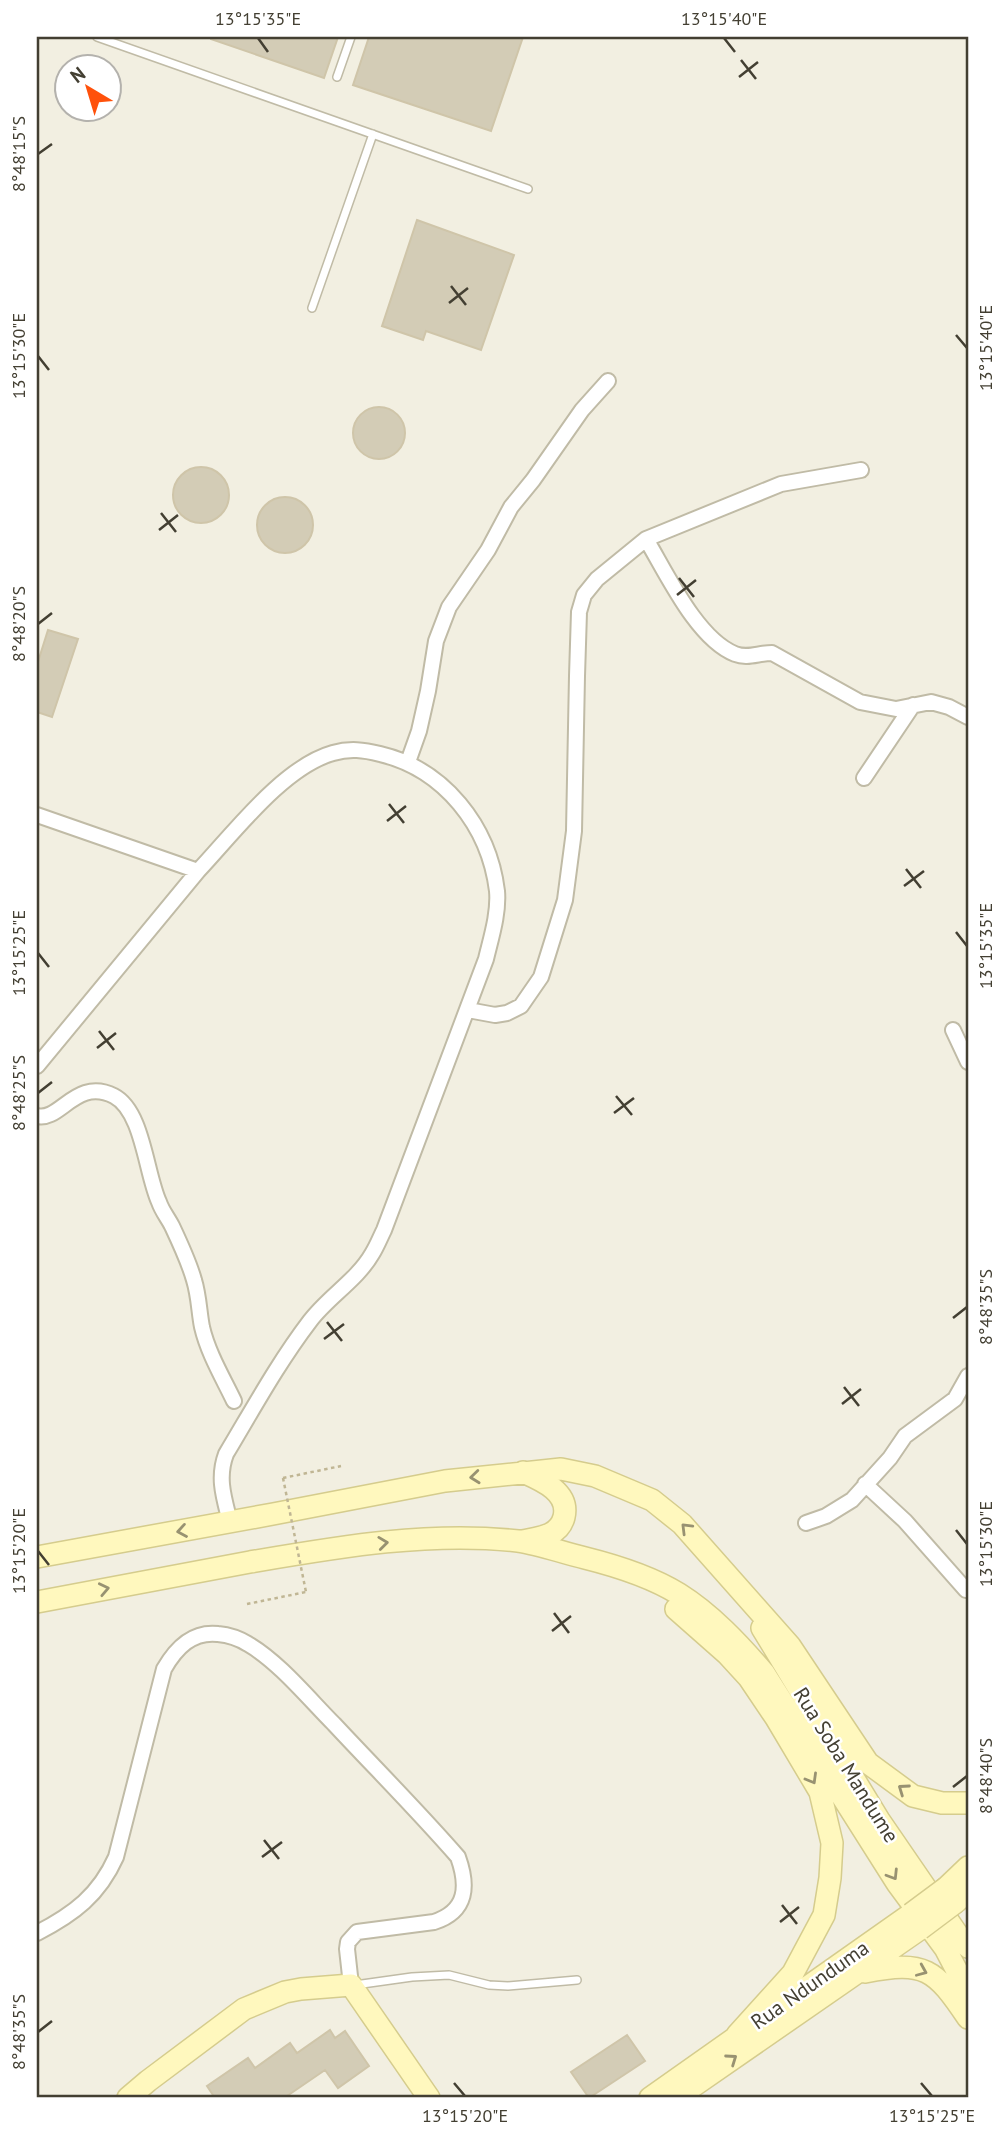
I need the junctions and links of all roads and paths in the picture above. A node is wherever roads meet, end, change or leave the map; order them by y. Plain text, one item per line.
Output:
1 (97, 37) edge
2 (351, 37) edge
3 (337, 77) dead end
4 (373, 134) junction
5 (528, 189) dead end
6 (312, 308) dead end
7 (608, 381) dead end
8 (861, 470) dead end
9 (646, 539) junction
10 (913, 705) junction
11 (968, 718) edge
12 (408, 762) junction
13 (864, 778) dead end
14 (37, 815) edge
15 (198, 871) junction
16 (468, 1010) junction
17 (953, 1030) dead end
18 (968, 1062) edge
19 (37, 1066) edge
20 (37, 1116) edge
21 (968, 1376) edge
22 (234, 1401) dead end
23 (341, 1466) dead end
24 (522, 1472) junction
25 (865, 1484) junction
26 (230, 1522) junction
27 (806, 1523) dead end
28 (520, 1542) junction
29 (548, 1549) junction
30 (37, 1557) edge
31 (732, 1578) junction
32 (966, 1590) dead end
33 (37, 1602) edge
34 (247, 1604) dead end
35 (968, 1803) edge
36 (968, 1867) edge
37 (957, 1894) edge
38 (916, 1922) junction
39 (37, 1933) edge
40 (968, 1947) edge
41 (856, 1974) junction
42 (577, 1980) dead end
43 (351, 1985) junction
44 (968, 1992) edge
45 (968, 2018) edge
46 (737, 2035) junction
47 (128, 2098) edge
48 (429, 2098) edge
49 (650, 2098) edge
50 (676, 2098) edge

1 - 4 lane
2 - 3 lane
4 - 5 lane
4 - 6 lane
7 - 12 street
8 - 9 street
9 - 10 street
9 - 16 street
10 - 11 street
10 - 13 street
12 - 15 street
12 - 16 street
14 - 15 street
15 - 19 street
16 - 26 street
17 - 18 street
20 - 22 street
21 - 25 street
23 - 34 path, bridge
24 -> 26 main road
24 - 28 main road
31 -> 24 main road
25 - 27 street
25 - 32 street
26 -> 30 main road
28 - 29 main road
33 -> 28 main road
29 -> 44 main road
29 -> 46 main road
35 -> 31 main road
31 - 40 main road, Rua Soba Mandume
36 - 37 main road, Rua Ndunduma
37 - 38 main road, Rua Ndunduma, bridge
38 - 41 main road, Rua Ndunduma
38 - 46 main road, Rua Ndunduma
39 - 43 street
41 -> 45 main road
50 -> 41 main road, Rua Ndunduma
42 - 43 lane
43 - 47 main road
43 - 48 main road
46 - 49 main road, Rua Ndunduma

